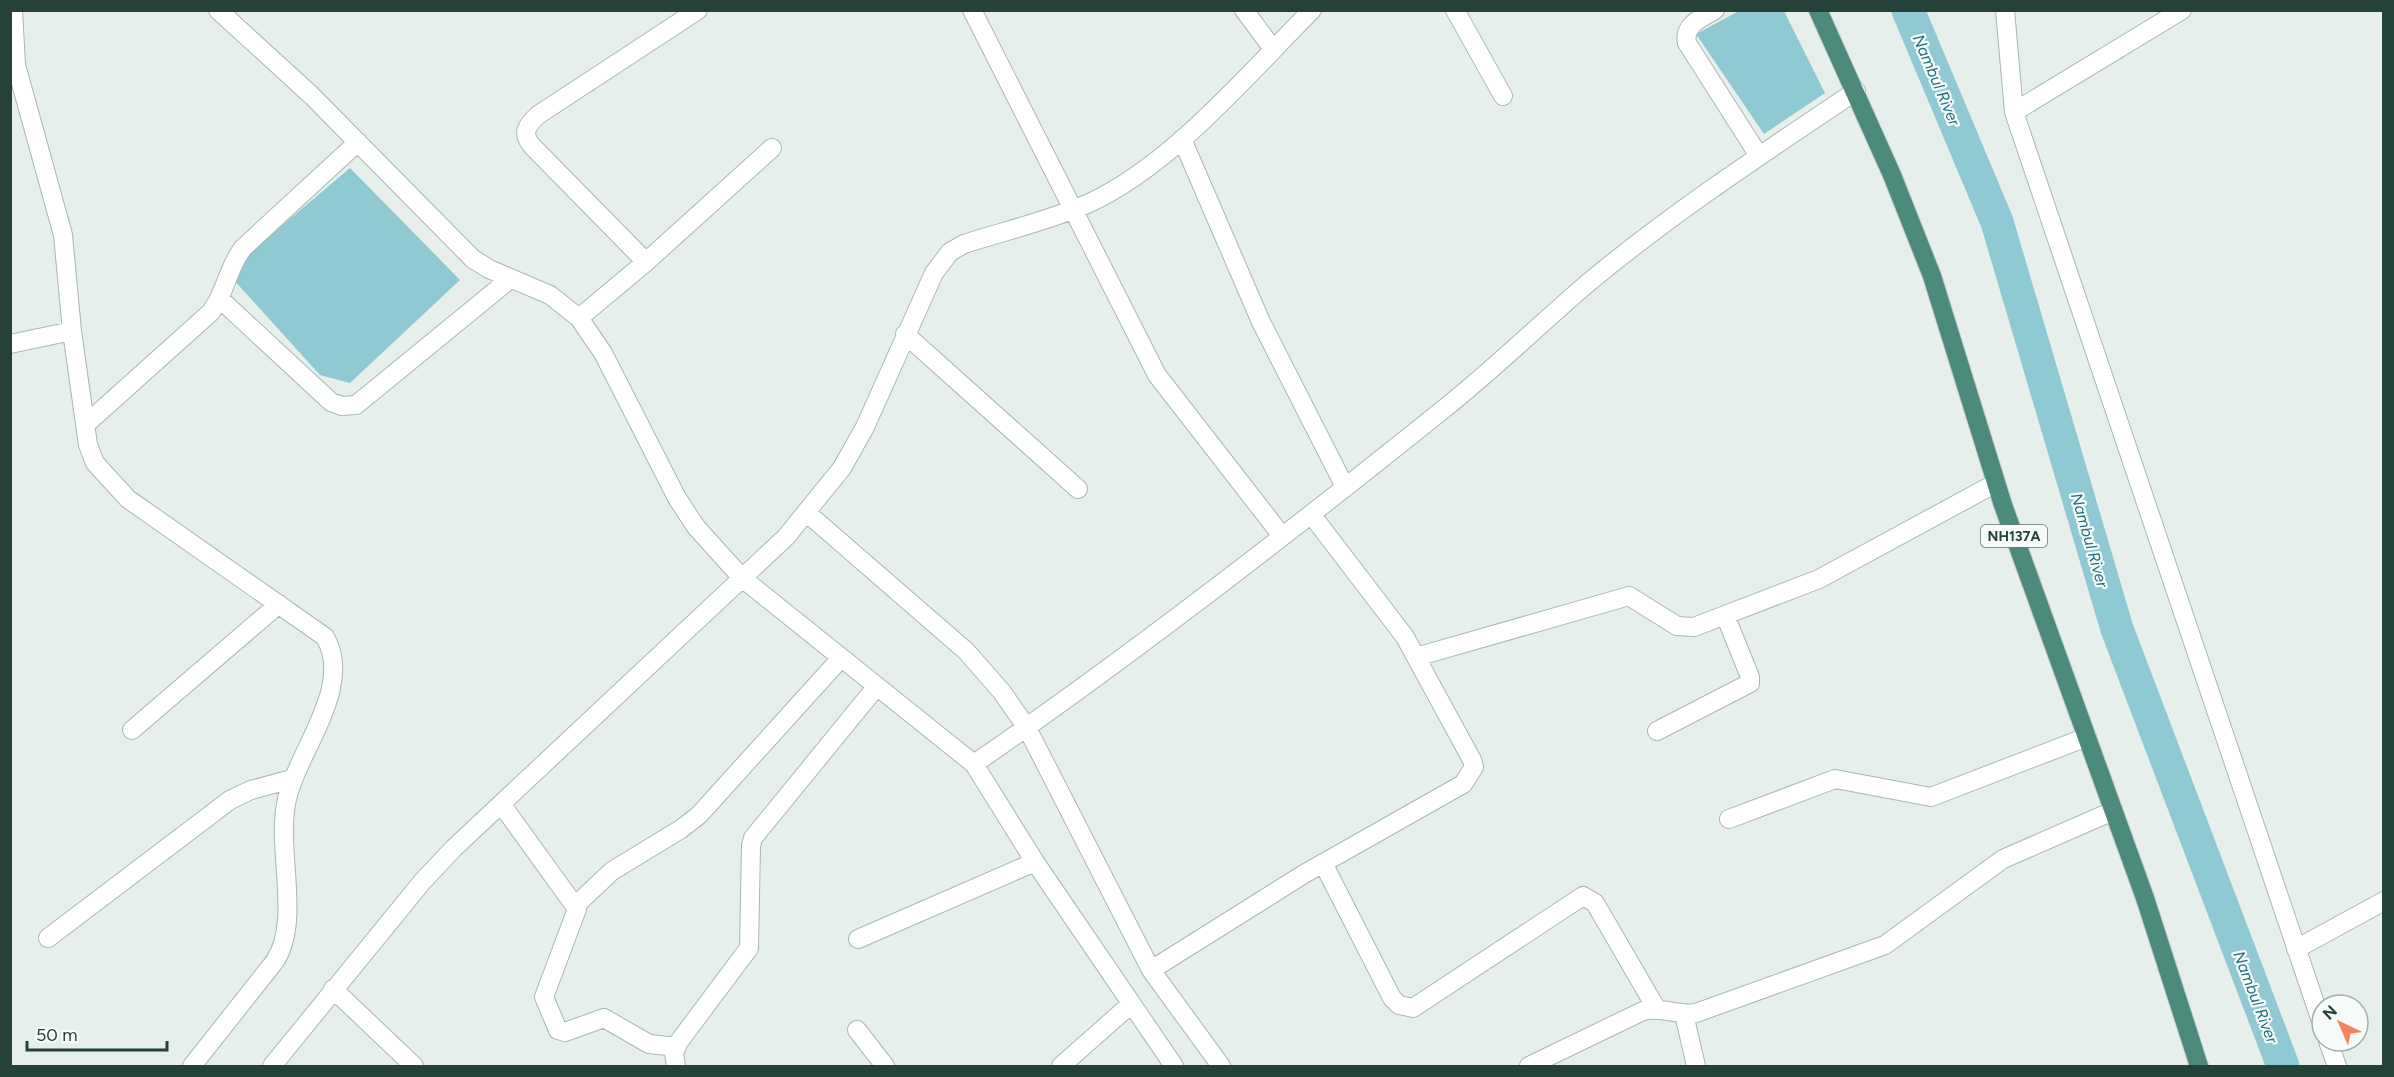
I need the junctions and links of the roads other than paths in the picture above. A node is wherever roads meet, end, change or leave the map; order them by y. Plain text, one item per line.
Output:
1 (13, 10) edge
2 (218, 10) edge
3 (698, 10) edge
4 (972, 10) edge
5 (1244, 10) edge
6 (1312, 10) edge
7 (1455, 10) edge
8 (1715, 10) edge
9 (1818, 10) edge
10 (2005, 10) edge
11 (2182, 10) edge
12 (1273, 49) junction
13 (13, 68) edge
14 (1856, 91) junction
15 (1503, 96) dead end
16 (2014, 111) junction
17 (1182, 139) junction
18 (358, 142) junction
19 (772, 148) dead end
20 (1759, 156) junction
21 (1075, 208) junction
22 (646, 262) junction
23 (510, 279) junction
24 (220, 299) junction
25 (579, 318) junction
26 (72, 331) junction
27 (905, 334) junction
28 (10, 344) edge
29 (85, 425) junction
30 (1996, 483) junction
31 (1345, 487) junction
32 (1078, 489) dead end
33 (807, 513) junction
34 (1311, 514) junction
35 (1282, 536) junction
36 (742, 578) junction
37 (279, 604) junction
38 (1725, 615) junction
39 (1416, 657) junction
40 (841, 658) junction
41 (877, 686) junction
42 (1027, 728) junction
43 (132, 730) dead end
44 (1657, 731) dead end
45 (2087, 738) junction
46 (974, 764) junction
47 (292, 779) junction
48 (502, 805) junction
49 (2113, 811) junction
50 (1729, 819) dead end
51 (1035, 862) junction
52 (1323, 863) junction
53 (2384, 901) edge
54 (576, 905) junction
55 (48, 938) dead end
56 (858, 939) dead end
57 (2296, 949) junction
58 (1151, 970) junction
59 (333, 989) junction
60 (2311, 993) edge
61 (1130, 1005) junction
62 (1656, 1008) junction
63 (1684, 1014) junction
64 (857, 1030) dead end
65 (677, 1047) junction
66 (192, 1066) edge
67 (272, 1066) edge
68 (414, 1066) edge
69 (676, 1066) edge
70 (885, 1066) edge
71 (1060, 1066) edge
72 (1174, 1066) edge
73 (1221, 1066) edge
74 (1529, 1066) edge
75 (1696, 1066) edge
76 (2199, 1066) edge

1 - 13 street
2 - 18 street
3 - 22 street
4 - 21 street
5 - 12 street
6 - 12 street
7 - 15 street
8 - 20 street
9 - 14 highway, NH137A
10 - 16 street
11 - 16 street
12 - 17 street
13 - 26 street
14 - 20 street
14 - 30 highway, NH137A
16 - 57 street
17 - 21 street
17 - 31 street
18 - 23 street
18 - 24 street
19 - 22 street
20 - 31 street
21 - 27 street
21 - 35 street
22 - 25 street
23 - 24 street
23 - 25 street
24 - 29 street
25 - 36 street
26 - 28 street
26 - 29 street
27 - 32 street
27 - 33 street
29 - 37 street
30 - 38 street
30 - 45 highway, NH137A
31 - 34 street
33 - 36 street
33 - 42 street
34 - 35 street
34 - 39 street
35 - 42 street
36 - 40 street
36 - 48 street
37 - 43 street
37 - 47 street
38 - 39 street
38 - 44 street
39 - 52 street
40 - 41 street
40 - 54 street
41 - 46 street
41 - 65 street
42 - 46 street
42 - 58 street
45 - 49 highway, NH137A
45 - 50 street
46 - 51 street
47 - 55 street
47 - 66 street
48 - 54 street
48 - 59 street
49 - 63 street
49 - 76 highway, NH137A
51 - 56 street
51 - 61 street
52 - 58 street
52 - 62 street
53 - 57 street
54 - 65 street
57 - 60 street
58 - 73 street
59 - 67 street
59 - 68 street
61 - 71 street
61 - 72 street
62 - 63 street
62 - 74 street
63 - 75 street
64 - 70 street
65 - 69 street

